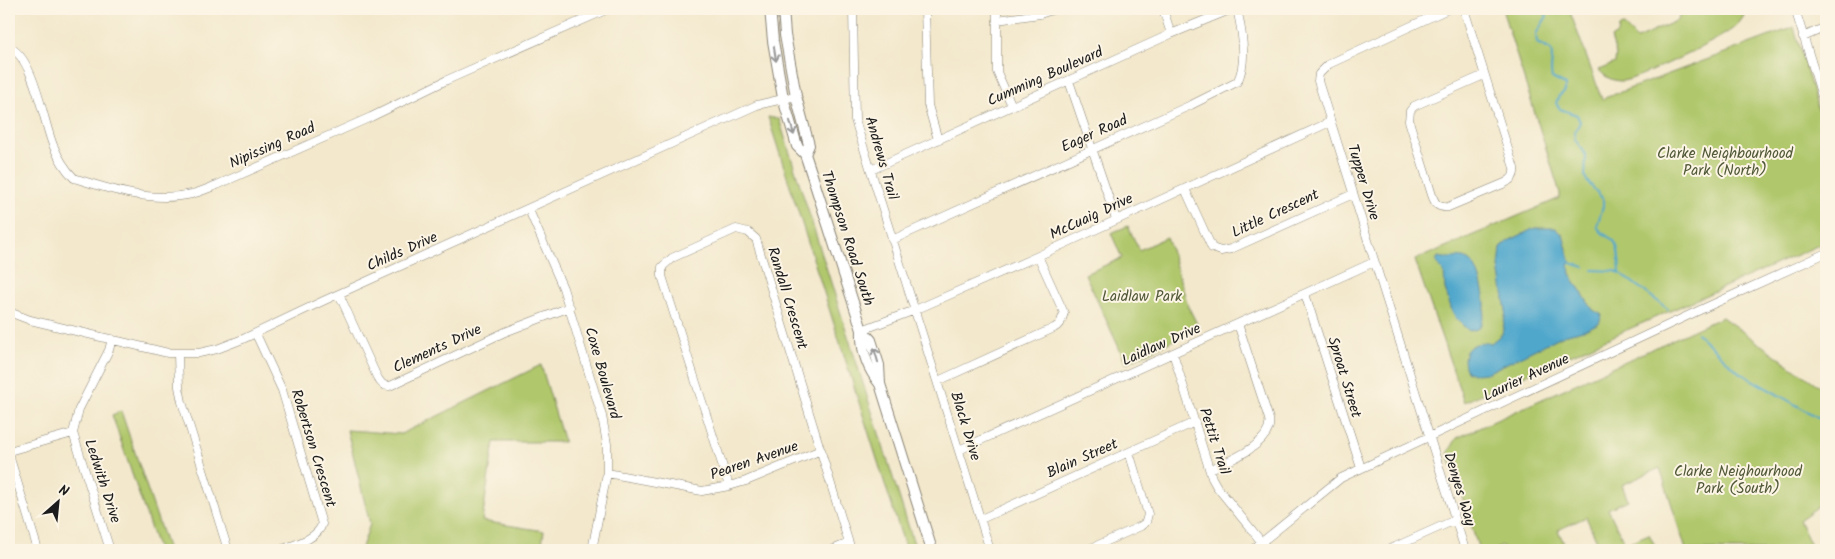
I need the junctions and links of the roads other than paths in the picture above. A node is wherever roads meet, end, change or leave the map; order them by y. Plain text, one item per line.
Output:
1 (608, 9) edge
2 (770, 9) edge
3 (783, 9) edge
4 (853, 9) edge
5 (925, 9) edge
6 (997, 9) edge
7 (1055, 9) edge
8 (1163, 9) edge
9 (1232, 9) edge
10 (1237, 9) edge
11 (1448, 9) edge
12 (1464, 9) edge
13 (1795, 9) edge
14 (997, 20) junction
15 (1826, 27) edge
16 (1171, 34) junction
17 (1804, 37) junction
18 (9, 48) edge
19 (1484, 75) junction
20 (1069, 81) junction
21 (796, 96) junction
22 (783, 98) junction
23 (1012, 106) junction
24 (1826, 107) edge
25 (1330, 122) junction
26 (938, 140) junction
27 (1092, 149) junction
28 (805, 154) junction
29 (870, 170) junction
30 (1185, 189) junction
31 (1353, 194) junction
32 (529, 210) junction
33 (1116, 219) junction
34 (892, 240) junction
35 (1826, 253) edge
36 (1038, 256) junction
37 (1374, 262) junction
38 (339, 294) junction
39 (1305, 294) junction
40 (570, 307) junction
41 (914, 310) junction
42 (9, 312) edge
43 (1238, 324) junction
44 (862, 330) junction
45 (256, 334) junction
46 (112, 338) junction
47 (1173, 353) junction
48 (178, 354) junction
49 (938, 381) junction
50 (1194, 422) junction
51 (73, 433) junction
52 (1429, 437) junction
53 (821, 450) junction
54 (959, 450) junction
55 (9, 451) edge
56 (1129, 452) junction
57 (9, 455) edge
58 (1361, 468) junction
59 (1210, 469) junction
60 (607, 473) junction
61 (729, 486) junction
62 (981, 519) junction
63 (1455, 520) junction
64 (1261, 542) junction
65 (850, 547) edge
66 (38, 550) edge
67 (110, 550) edge
68 (228, 550) edge
69 (280, 550) edge
70 (592, 550) edge
71 (832, 550) edge
72 (932, 550) edge
73 (990, 550) edge
74 (1086, 550) edge
75 (1252, 550) edge
76 (1268, 550) edge
77 (1388, 550) edge
78 (1465, 550) edge

1 - 18 street, Nipissing Road
2 -> 22 main road, Thompson Road South
3 - 21 main road, Thompson Road South
4 - 29 street, Andrews Trail
5 - 26 street
6 - 14 street
7 - 14 street
8 - 16 street
9 - 16 street, Cumming Boulevard
10 - 27 street, Eager Road
11 - 25 street, Tupper Drive
12 - 19 street
13 - 17 street
14 - 23 street
15 - 17 street
16 - 20 street, Cumming Boulevard
17 - 24 street
19 - 19 street
20 - 23 street, Cumming Boulevard
20 - 27 street
21 - 22 street, Childs Drive
21 - 28 main road, Thompson Road South
22 -> 28 main road, Thompson Road South
22 - 32 street, Childs Drive
23 - 26 street, Cumming Boulevard
25 - 30 street, McCuaig Drive
25 - 31 street, Tupper Drive
26 - 29 street, Cumming Boulevard
27 - 33 street
27 - 34 street, Eager Road
28 - 44 main road, Thompson Road South
29 - 34 street, Andrews Trail
30 - 31 street, Little Crescent
30 - 33 street, McCuaig Drive
31 - 37 street, Tupper Drive
32 - 38 street, Childs Drive
32 - 40 street, Coxe Boulevard
33 - 36 street, McCuaig Drive
34 - 41 street, Andrews Trail
35 - 52 street, Laurier Avenue
36 - 41 street, McCuaig Drive
36 - 49 street
37 - 39 street, Laidlaw Drive
37 - 52 street, Tupper Drive
38 - 40 street, Clements Drive
38 - 45 street, Childs Drive
39 - 43 street, Laidlaw Drive
39 - 58 street, Sproat Street
40 - 60 street, Coxe Boulevard
41 - 44 street, McCuaig Drive
41 - 49 street, Black Drive
42 - 46 street, Childs Drive
43 - 47 street, Laidlaw Drive
43 - 59 street
44 - 72 main road, Thompson Road South
45 - 48 street, Childs Drive
45 - 69 street, Robertson Crescent
46 - 48 street, Childs Drive
46 - 51 street, Ledwith Drive
47 - 50 street, Pettit Trail
47 - 54 street, Laidlaw Drive
48 - 68 street
49 - 54 street, Black Drive
50 - 56 street, Blain Street
50 - 59 street, Pettit Trail
51 - 55 street
51 - 67 street, Ledwith Drive
52 - 58 street, Laurier Avenue
52 - 63 street, Denyes Way
53 - 61 street, Pearen Avenue
53 - 61 street, Randall Crescent
53 - 65 street, Randall Crescent
54 - 62 street, Black Drive
56 - 62 street, Blain Street
56 - 74 street
57 - 66 street
58 - 64 street, Laurier Avenue
59 - 64 street, Pettit Trail
60 - 61 street, Pearen Avenue
60 - 70 street, Coxe Boulevard
62 - 73 street, Black Drive
63 - 77 street
63 - 78 street, Denyes Way
64 - 75 street, Laurier Avenue
64 - 76 street, Pettit Trail
65 - 71 street

